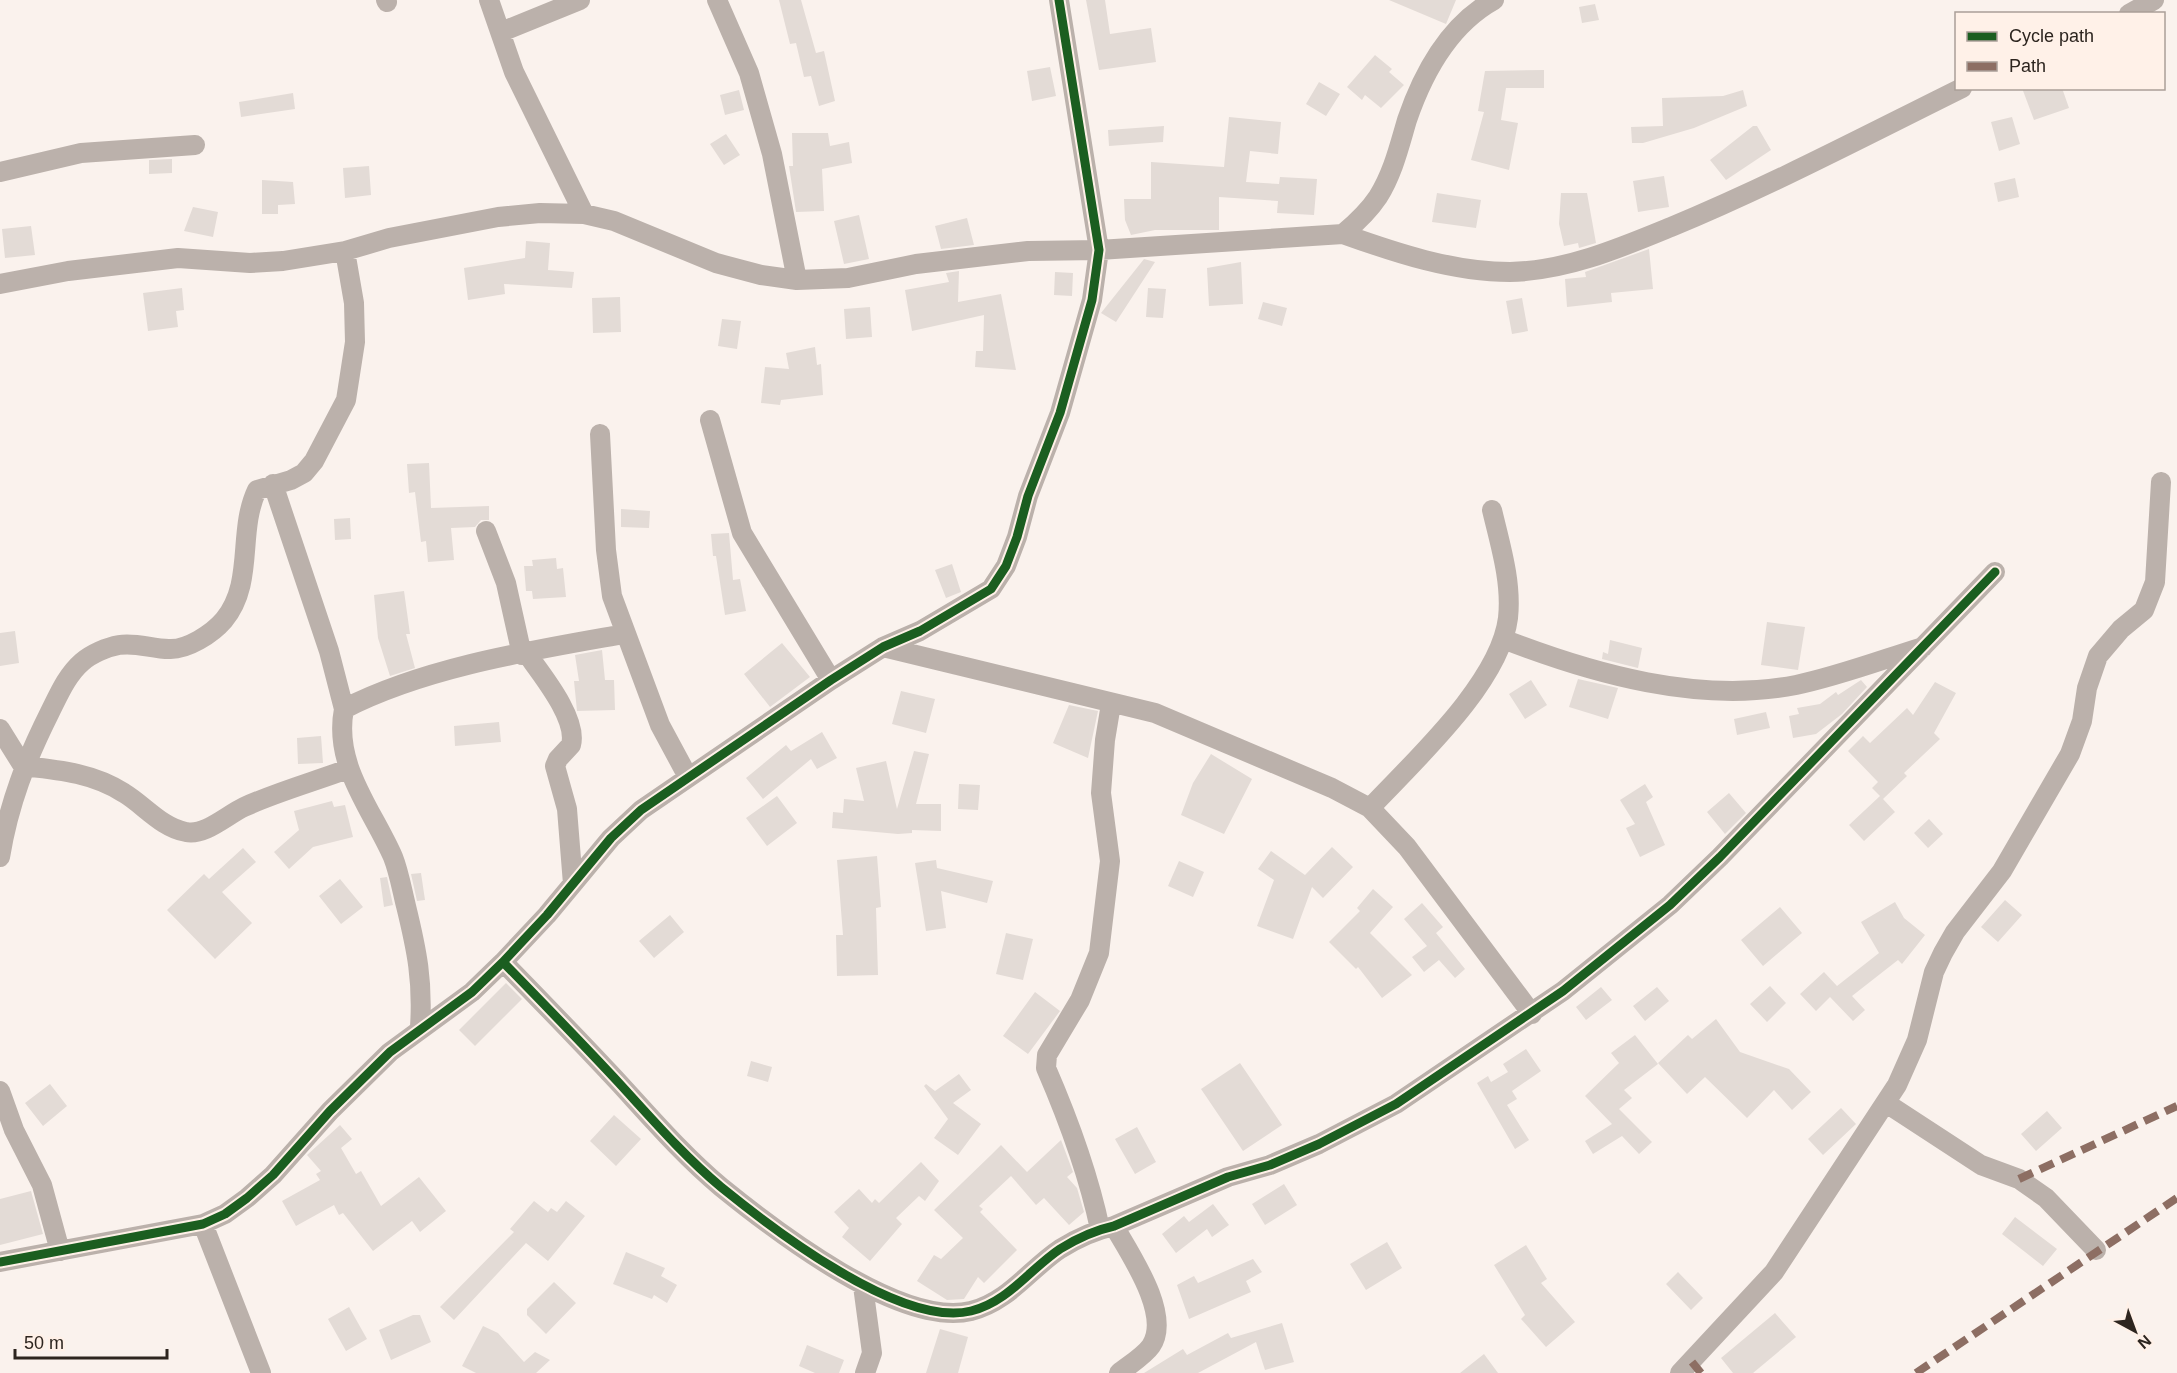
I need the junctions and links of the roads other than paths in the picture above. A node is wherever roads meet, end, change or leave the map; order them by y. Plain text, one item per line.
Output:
1 (489, 0) edge
2 (580, 0) edge
3 (717, 0) edge
4 (1059, 0) edge
5 (1494, 0) edge
6 (2154, 0) edge
7 (2133, 12) edge
8 (501, 32) junction
9 (1958, 90) edge
10 (195, 145) dead end
11 (0, 172) edge
12 (584, 214) junction
13 (1343, 234) junction
14 (1099, 250) junction
15 (345, 251) junction
16 (797, 280) junction
17 (0, 284) edge
18 (710, 420) dead end
19 (600, 434) dead end
20 (2161, 482) dead end
21 (273, 484) junction
22 (1492, 510) dead end
23 (486, 531) dead end
24 (1995, 572) dead end
25 (624, 634) junction
26 (1503, 639) junction
27 (1924, 646) junction
28 (883, 648) junction
29 (525, 654) junction
30 (831, 680) junction
31 (1111, 704) junction
32 (344, 709) junction
33 (0, 729) edge
34 (23, 766) junction
35 (348, 769) junction
36 (688, 777) junction
37 (1370, 808) junction
38 (0, 857) edge
39 (573, 884) junction
40 (503, 962) junction
41 (1532, 1014) junction
42 (420, 1028) junction
43 (0, 1091) edge
44 (1886, 1103) junction
45 (203, 1224) junction
46 (1107, 1228) junction
47 (60, 1251) junction
48 (2096, 1251) dead end
49 (0, 1262) edge
50 (863, 1286) junction
51 (261, 1373) edge
52 (866, 1373) edge
53 (1119, 1373) edge
54 (1680, 1373) edge

1 - 8 street
2 - 8 street
3 - 16 street
4 - 14 street
5 - 13 street
6 - 7 street
8 - 12 street
9 - 13 street
10 - 11 street
12 - 15 street
12 - 16 street
13 - 14 street
14 - 16 street
14 - 28 street
15 - 17 street
15 - 21 street
18 - 30 street
19 - 25 street
20 - 44 street
21 - 32 street
21 - 34 street
22 - 26 street
23 - 29 street
24 - 27 street
25 - 29 street
25 - 36 street
26 - 27 street
26 - 37 street
27 - 41 street
28 - 30 street
28 - 31 street
29 - 32 street
29 - 39 street
30 - 36 street
31 - 37 street
31 - 46 street
32 - 35 street
33 - 34 street
34 - 35 street
34 - 38 street
35 - 42 street
36 - 39 street
37 - 41 street
39 - 40 street
40 - 42 street
40 - 50 street
41 - 46 street
42 - 45 street
43 - 47 street
44 - 48 street
44 - 54 street
45 - 47 street
45 - 51 street
46 - 50 street
46 - 53 street
47 - 49 street
50 - 52 street

